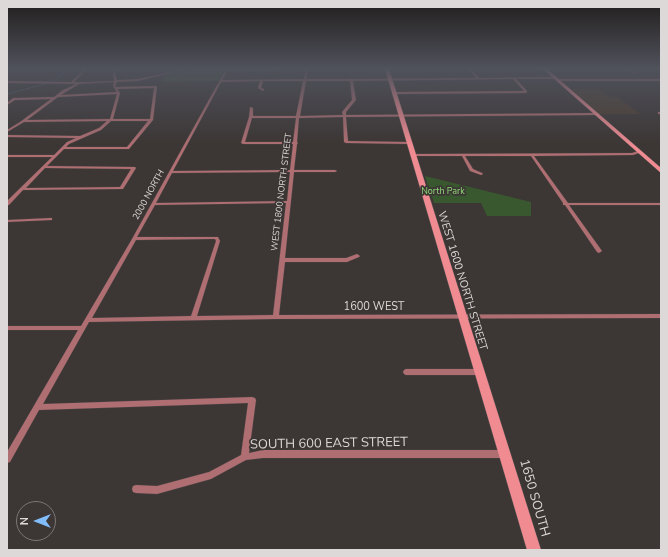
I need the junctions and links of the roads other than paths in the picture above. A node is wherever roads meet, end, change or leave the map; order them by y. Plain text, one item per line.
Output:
1 (58, 95) edge
2 (87, 95) edge
3 (118, 95) edge
4 (155, 95) edge
5 (212, 95) edge
6 (303, 95) edge
7 (353, 95) edge
8 (395, 95) edge
9 (575, 95) edge
10 (55, 97) junction
11 (8, 104) edge
12 (251, 108) dead end
13 (400, 114) junction
14 (597, 114) junction
15 (298, 116) junction
16 (344, 116) junction
17 (251, 117) junction
18 (112, 119) junction
19 (151, 120) junction
20 (24, 121) junction
21 (7, 126) edge
22 (17, 126) junction
23 (7, 131) edge
24 (7, 136) edge
25 (82, 137) junction
26 (296, 143) junction
27 (408, 143) junction
28 (63, 148) junction
29 (638, 152) junction
30 (412, 155) junction
31 (463, 155) junction
32 (532, 155) junction
33 (7, 156) edge
34 (55, 156) junction
35 (44, 167) junction
36 (293, 171) junction
37 (335, 171) dead end
38 (661, 171) edge
39 (170, 172) junction
40 (481, 174) dead end
41 (22, 189) junction
42 (289, 202) junction
43 (7, 204) edge
44 (153, 204) junction
45 (565, 204) junction
46 (661, 204) edge
47 (50, 219) dead end
48 (7, 221) edge
49 (134, 239) junction
50 (599, 251) dead end
51 (357, 256) dead end
52 (282, 260) junction
53 (661, 316) edge
54 (276, 317) junction
55 (193, 318) junction
56 (462, 318) junction
57 (88, 320) junction
58 (7, 328) edge
59 (83, 328) junction
60 (406, 372) dead end
61 (479, 372) junction
62 (38, 407) junction
63 (505, 454) junction
64 (245, 457) junction
65 (7, 459) edge
66 (136, 489) dead end
67 (534, 550) edge

1 - 10 street
2 - 10 street
3 - 18 street
4 - 19 street
5 - 39 street, 2000 NORTH
6 - 15 street, WEST 1800 NORTH STREET
7 - 16 street
8 - 13 street, WEST 1600 NORTH STREET
9 - 14 street
10 - 11 street
10 - 20 street
12 - 17 street
13 - 14 street
13 - 16 street
13 - 27 street, WEST 1600 NORTH STREET
14 - 29 street
15 - 16 street
15 - 17 street
15 - 26 street, WEST 1800 NORTH STREET
16 - 27 street
17 - 26 street
18 - 19 street
18 - 20 street
18 - 25 street
19 - 28 street
20 - 22 street
21 - 22 street
22 - 23 street
24 - 25 street
25 - 28 street
26 - 36 street, WEST 1800 NORTH STREET
27 - 30 street, WEST 1600 NORTH STREET
28 - 34 street
29 - 32 street
29 - 38 street
30 - 31 street
30 - 56 street, WEST 1600 NORTH STREET
31 - 32 street
31 - 40 street
32 - 45 street
33 - 34 street
34 - 35 street
35 - 41 street
35 - 41 street
36 - 37 street
36 - 39 street
36 - 42 street, WEST 1800 NORTH STREET
39 - 44 street, 2000 NORTH
41 - 43 street
42 - 44 street
42 - 52 street, WEST 1800 NORTH STREET
44 - 49 street, 2000 NORTH
45 - 46 street
45 - 50 street
47 - 48 street
49 - 55 street
49 - 57 street, 2000 NORTH
51 - 52 street
52 - 54 street, WEST 1800 NORTH STREET
53 - 56 street, 1600 WEST
54 - 55 street, 1600 WEST
54 - 56 street, 1600 WEST
55 - 57 street, 1600 WEST
56 - 61 street, WEST 1600 NORTH STREET
57 - 59 street, 2000 NORTH
58 - 59 street
59 - 62 street, 2000 NORTH
60 - 61 street
61 - 63 street, WEST 1600 NORTH STREET
62 - 64 street
62 - 65 street, 2000 NORTH
63 - 64 street, SOUTH 600 EAST STREET
63 - 67 street, 1650 SOUTH
64 - 66 street, SOUTH 600 EAST STREET

